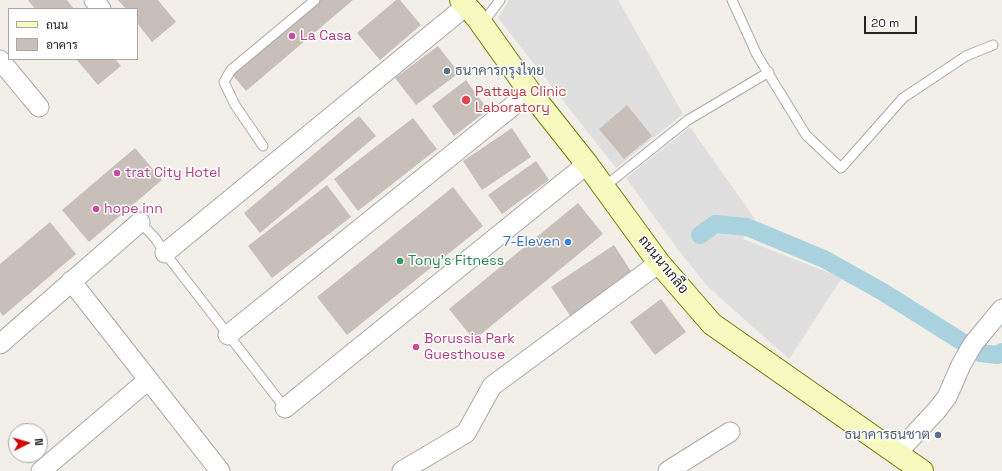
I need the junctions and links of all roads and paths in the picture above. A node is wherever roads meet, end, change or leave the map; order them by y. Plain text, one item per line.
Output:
1 (94, 0) edge
2 (315, 0) edge
3 (500, 0) edge
4 (732, 0) edge
5 (464, 3) edge
6 (100, 8) edge
7 (482, 25) junction
8 (993, 45) dead end
9 (0, 60) edge
10 (769, 72) junction
11 (530, 92) junction
12 (39, 108) dead end
13 (263, 146) dead end
14 (587, 164) junction
15 (604, 187) junction
16 (140, 222) joint
17 (165, 253) junction
18 (658, 263) junction
19 (71, 281) junction
20 (1002, 309) edge
21 (228, 335) junction
22 (0, 344) edge
23 (148, 380) junction
24 (285, 408) joint
25 (730, 432) dead end
26 (897, 453) junction
27 (690, 465) edge
28 (217, 470) edge
29 (41, 471) edge
30 (402, 471) edge
31 (668, 471) edge
32 (922, 471) edge

1 - 6 street
2 - 13 lane
3 - 7 lane
4 - 10 lane
5 - 7 street, ถนนนาเกลือ
5 - 17 street
7 - 11 street, ถนนนาเกลือ
8 - 10 lane
9 - 12 street
10 - 15 lane
11 - 14 street, ถนนนาเกลือ
11 - 21 street
14 - 15 street, ถนนนาเกลือ
14 - 24 street
15 - 18 street, ถนนนาเกลือ
16 - 17 lane
16 - 19 street
17 - 21 lane
18 - 26 street, ถนนนาเกลือ
18 - 30 street
19 - 22 street
19 - 23 street
20 - 26 street
21 - 24 lane
23 - 28 street
23 - 29 street
25 - 27 street
26 - 32 street, ถนนนาเกลือ
27 - 31 street

